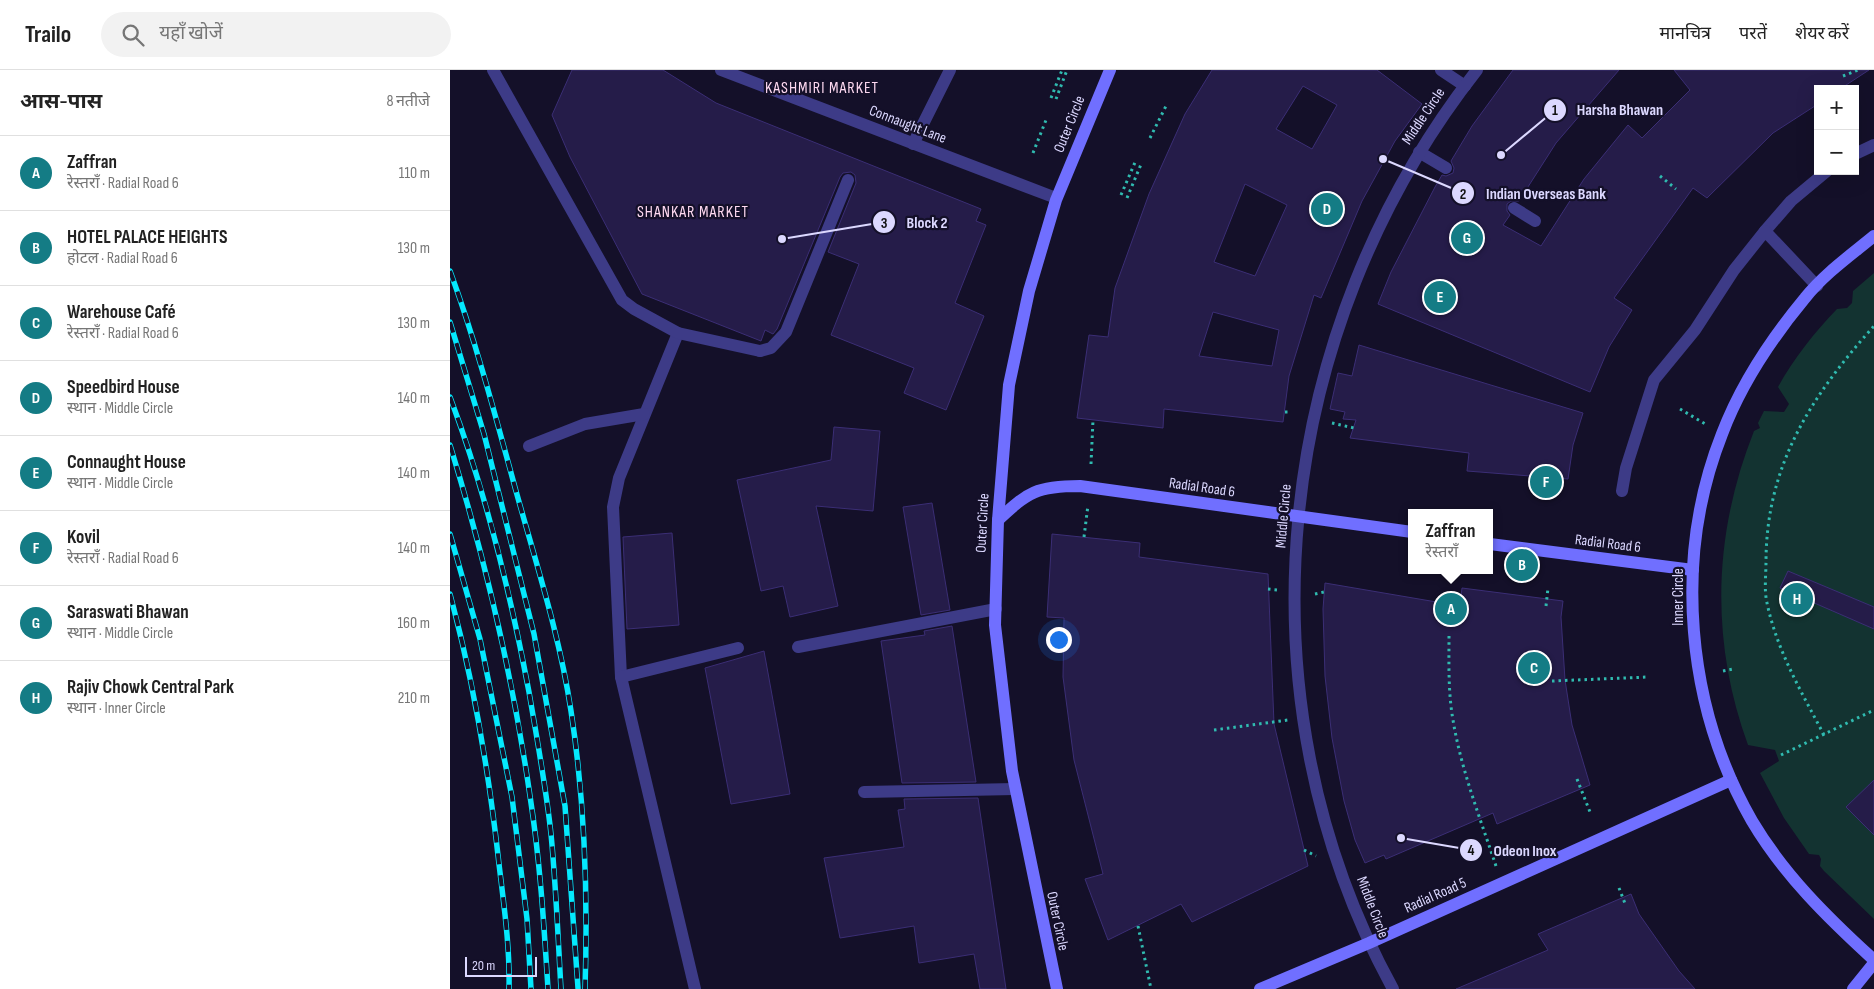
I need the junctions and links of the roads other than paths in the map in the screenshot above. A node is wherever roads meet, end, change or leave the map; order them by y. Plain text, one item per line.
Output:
1 (494, 70) edge
2 (721, 70) edge
3 (950, 70) edge
4 (1110, 70) edge
5 (1441, 70) edge
6 (1477, 70) edge
7 (1465, 86) junction
8 (913, 144) junction
9 (1874, 145) edge
10 (1419, 152) junction
11 (1859, 152) edge
12 (1446, 168) dead end
13 (1822, 175) edge
14 (848, 180) dead end
15 (1056, 198) junction
16 (1514, 208) dead end
17 (1535, 221) dead end
18 (1765, 231) junction
19 (1874, 236) edge
20 (1817, 286) junction
21 (678, 333) junction
22 (644, 414) junction
23 (529, 446) dead end
24 (1622, 490) dead end
25 (1297, 516) junction
26 (998, 520) junction
27 (1408, 531) edge
28 (1493, 544) edge
29 (1692, 570) junction
30 (996, 609) junction
31 (798, 647) dead end
32 (738, 648) dead end
33 (620, 677) junction
34 (1731, 780) junction
35 (1015, 789) junction
36 (864, 792) dead end
37 (1369, 943) junction
38 (1874, 961) edge
39 (696, 989) edge
40 (1057, 989) edge
41 (1260, 989) edge
42 (1393, 989) edge
43 (1853, 989) edge

1 - 21 street
2 - 8 street, Connaught Lane
3 - 8 street
4 - 15 street, Outer Circle
5 - 7 street
6 - 7 street, Middle Circle
7 - 10 street, Middle Circle
8 - 15 street, Connaught Lane
9 - 11 street
10 - 12 street
10 - 25 street, Middle Circle
13 - 18 street
14 - 21 street
15 - 26 street, Outer Circle
16 - 17 street
18 - 20 street
18 - 24 street
19 - 20 street, Inner Circle
20 - 29 street, Inner Circle
21 - 22 street
22 - 23 street
22 - 33 street
25 - 26 street, Radial Road 6
25 - 27 street, Radial Road 6
25 - 37 street, Middle Circle
26 - 30 street, Outer Circle
28 - 29 street, Radial Road 6
29 - 34 street, Inner Circle
30 - 31 street
30 - 35 street, Outer Circle
32 - 33 street
33 - 39 street
34 - 37 street, Radial Road 5
34 - 38 street, Inner Circle
35 - 36 street
35 - 40 street, Outer Circle
37 - 41 street, Radial Road 5
37 - 42 street, Middle Circle
38 - 43 street

